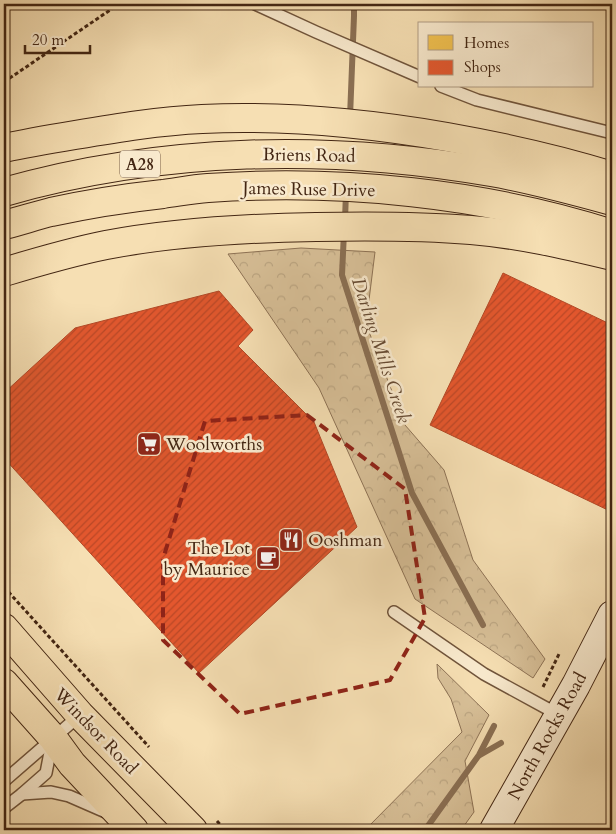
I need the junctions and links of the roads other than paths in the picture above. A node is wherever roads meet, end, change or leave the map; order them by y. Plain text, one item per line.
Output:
1 (255, 4) edge
2 (418, 76) edge
3 (446, 88) edge
4 (612, 133) edge
5 (4, 148) edge
6 (612, 176) edge
7 (4, 192) edge
8 (612, 201) edge
9 (4, 225) edge
10 (612, 234) edge
11 (612, 256) edge
12 (4, 272) edge
13 (394, 612) dead end
14 (612, 615) edge
15 (4, 628) edge
16 (4, 683) edge
17 (80, 715) junction
18 (559, 715) junction
19 (53, 738) junction
20 (4, 781) edge
21 (22, 794) junction
22 (4, 808) edge
23 (203, 823) edge
24 (130, 826) edge
25 (494, 830) edge

1 - 2 lane
3 - 4 lane
5 - 6 main road
7 - 8 main road, Briens Road / A28
9 - 10 main road, James Ruse Drive / A28
11 - 12 main road
13 - 18 lane
14 - 18 main road, North Rocks Road
15 - 17 main road, Windsor Road
16 - 19 main road, Windsor Road
17 - 19 lane
17 - 23 main road, Windsor Road
18 - 25 main road, North Rocks Road
19 - 20 lane
19 - 21 lane
19 - 24 main road, Windsor Road
21 - 22 lane
21 - 24 lane

